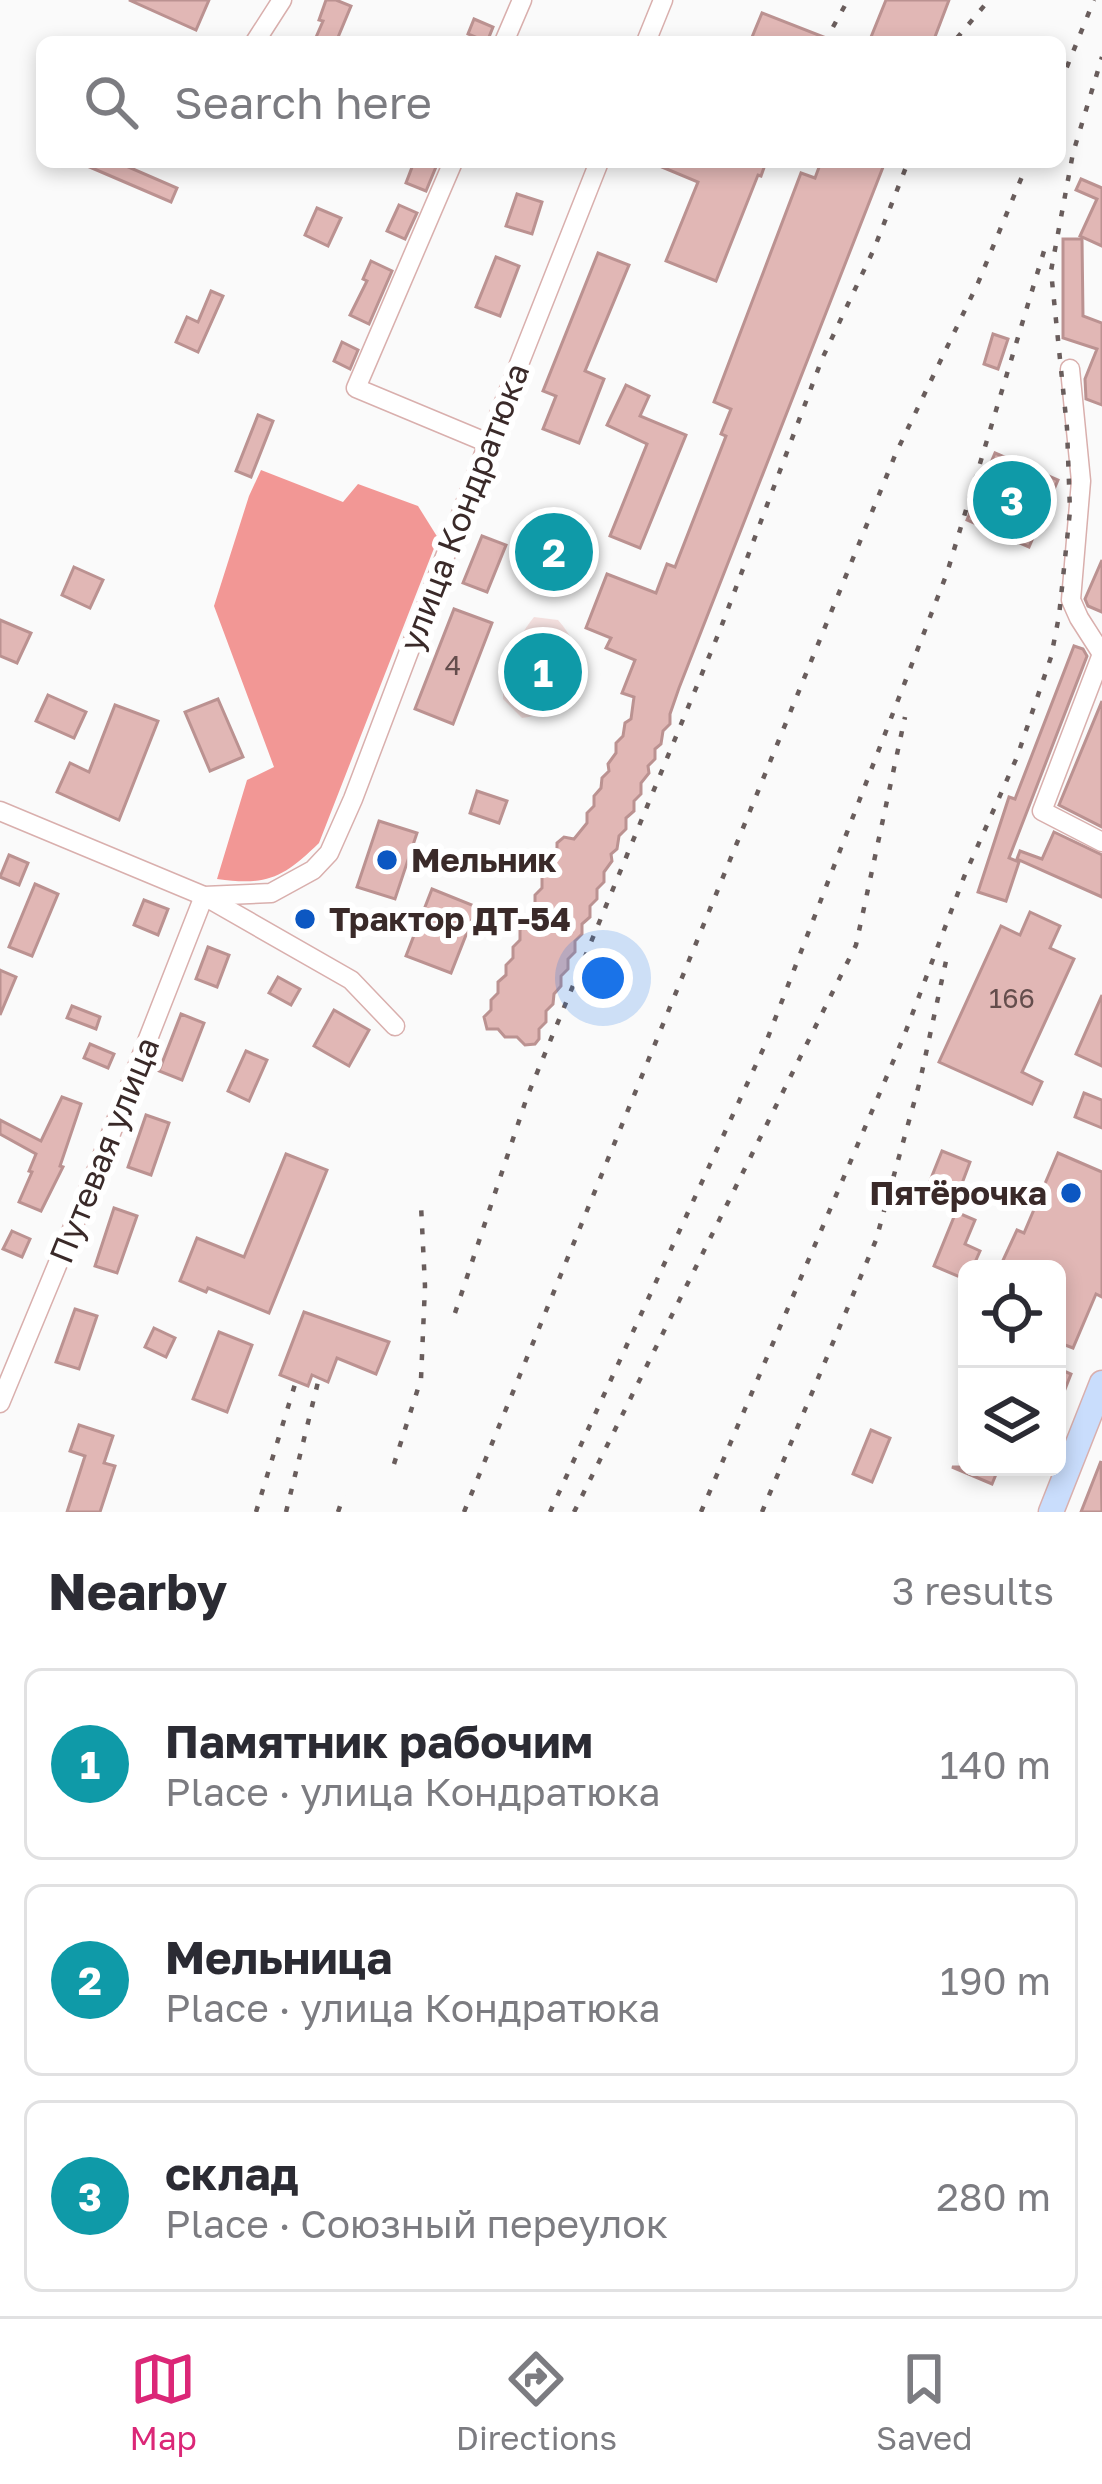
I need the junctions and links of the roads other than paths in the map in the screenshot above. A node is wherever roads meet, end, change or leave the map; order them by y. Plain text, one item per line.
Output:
1 (282, 0) edge
2 (522, 0) edge
3 (663, 0) edge
4 (259, 36) edge
5 (507, 36) edge
6 (648, 36) edge
7 (450, 168) edge
8 (597, 168) edge
9 (1070, 369) dead end
10 (488, 443) junction
11 (0, 811) edge
12 (1102, 842) edge
13 (204, 896) junction
14 (395, 1026) dead end
15 (1102, 1383) edge
16 (0, 1403) edge
17 (1051, 1512) edge

1 - 4 street
2 - 5 street
3 - 6 street
7 - 10 street
8 - 10 street, улица Кондратюка
9 - 12 street
10 - 13 street, улица Кондратюка
11 - 13 street
13 - 14 street
13 - 16 street, Путевая улица
15 - 17 main road

